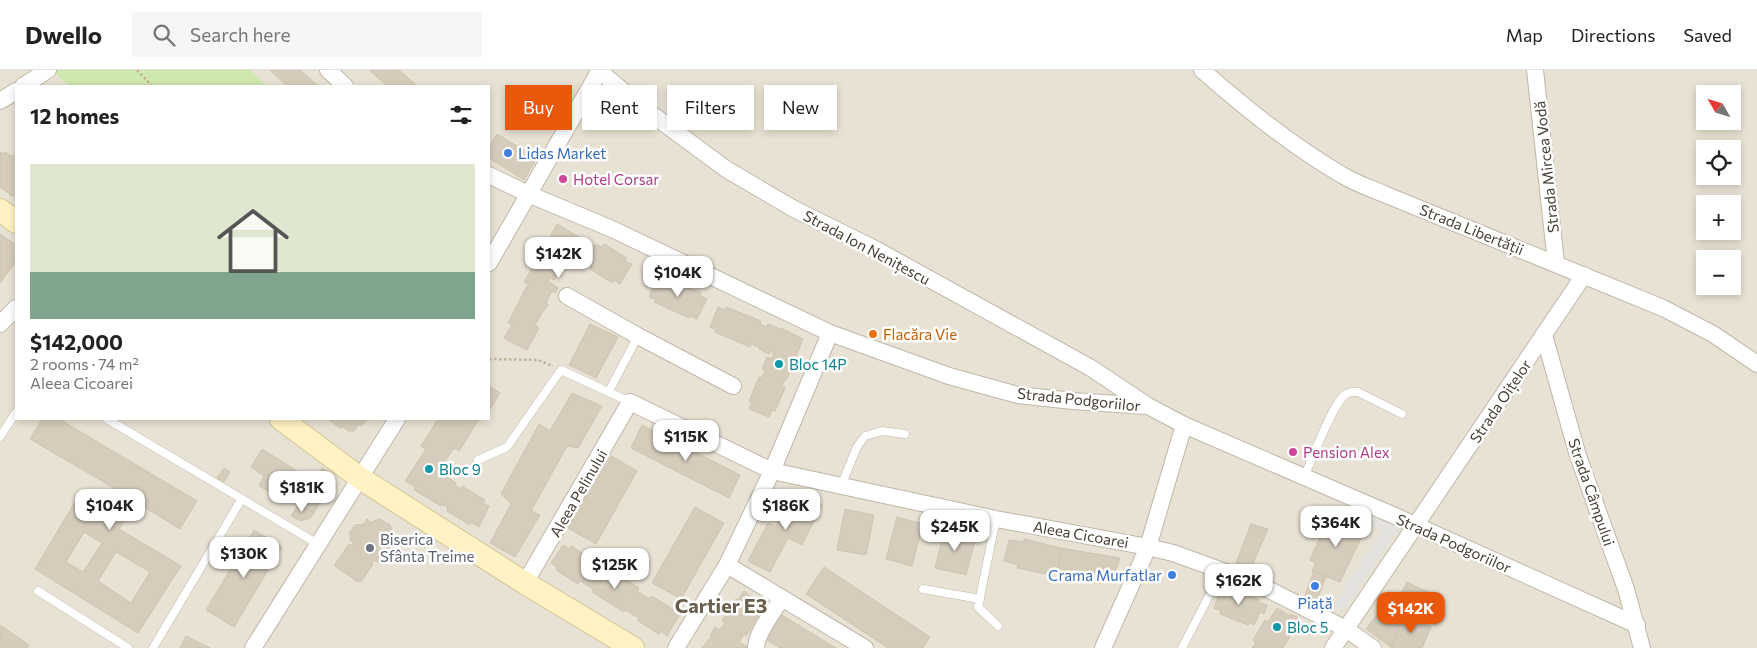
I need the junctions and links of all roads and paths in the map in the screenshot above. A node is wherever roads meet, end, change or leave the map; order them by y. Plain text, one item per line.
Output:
1 (48, 70) edge
2 (137, 70) edge
3 (328, 70) edge
4 (599, 70) edge
5 (1202, 70) edge
6 (1535, 70) edge
7 (25, 85) edge
8 (151, 85) edge
9 (344, 85) edge
10 (15, 92) edge
11 (0, 101) edge
12 (490, 175) edge
13 (528, 194) junction
14 (0, 210) edge
15 (15, 221) edge
16 (490, 261) edge
17 (1556, 263) junction
18 (1584, 275) junction
19 (567, 296) dead end
20 (15, 309) edge
21 (0, 324) edge
22 (830, 333) junction
23 (1544, 335) junction
24 (638, 336) junction
25 (490, 359) edge
26 (1757, 364) edge
27 (561, 370) junction
28 (733, 386) dead end
29 (609, 391) junction
30 (630, 402) junction
31 (1148, 406) junction
32 (15, 414) edge
33 (1402, 414) dead end
34 (109, 420) edge
35 (282, 420) edge
36 (395, 420) edge
37 (1184, 426) junction
38 (904, 434) dead end
39 (0, 437) edge
40 (478, 460) dead end
41 (772, 471) junction
42 (1304, 477) junction
43 (360, 478) junction
44 (841, 486) junction
45 (241, 500) junction
46 (996, 519) junction
47 (1415, 526) junction
48 (318, 544) junction
49 (1148, 546) junction
50 (727, 565) junction
51 (1222, 571) junction
52 (525, 583) junction
53 (923, 589) dead end
54 (38, 591) dead end
55 (782, 598) junction
56 (980, 599) junction
57 (1637, 625) junction
58 (998, 626) dead end
59 (1346, 629) junction
60 (1106, 647) edge
61 (128, 648) edge
62 (153, 648) edge
63 (254, 648) edge
64 (633, 648) edge
65 (676, 648) edge
66 (756, 648) edge
67 (865, 648) edge
68 (1182, 648) edge
69 (1333, 648) edge
70 (1373, 648) edge
71 (1642, 648) edge

1 - 7 street
2 - 8 path
3 - 9 street
4 - 13 street
4 - 31 street, Strada Ion Nenițescu
5 - 17 street, Strada Libertății
6 - 17 street, Strada Mircea Vodă
10 - 11 street
12 - 13 street, Strada Podgoriilor
13 - 16 street
13 - 22 street, Strada Podgoriilor
14 - 15 main road
17 - 18 street, Strada Libertății
18 - 23 street, Strada Oițelor
18 - 26 street, Strada Libertății
19 - 24 street
20 - 21 street
22 - 31 street, Strada Podgoriilor
22 - 41 street
23 - 47 street, Strada Oițelor
23 - 57 street, Strada Câmpului
24 - 28 street
24 - 29 lane
25 - 27 path
27 - 29 lane
27 - 40 lane
29 - 30 lane
30 - 41 street
30 - 52 street, Aleea Pelinului
31 - 37 street, Strada Podgoriilor
32 - 39 lane
33 - 42 lane
34 - 45 lane
35 - 43 main road
36 - 43 street
37 - 42 street, Strada Podgoriilor
37 - 49 street
38 - 44 lane
41 - 44 street, Aleea Cicoarei
41 - 50 street
42 - 47 street, Strada Podgoriilor
43 - 48 street
43 - 52 main road
44 - 46 street, Aleea Cicoarei
45 - 48 lane
45 - 62 lane
46 - 49 street, Aleea Cicoarei
46 - 56 lane
47 - 57 street, Strada Podgoriilor
47 - 59 street, Strada Oițelor
48 - 63 street
49 - 51 street, Aleea Cicoarei
49 - 60 street
50 - 55 street
50 - 65 street
51 - 59 street, Aleea Cicoarei
51 - 68 lane
52 - 64 main road
53 - 56 lane
54 - 61 lane
55 - 66 street
55 - 67 street
56 - 58 lane
57 - 71 street, Strada Câmpului
59 - 69 street, Strada Oițelor
59 - 70 street, Aleea Cicoarei

